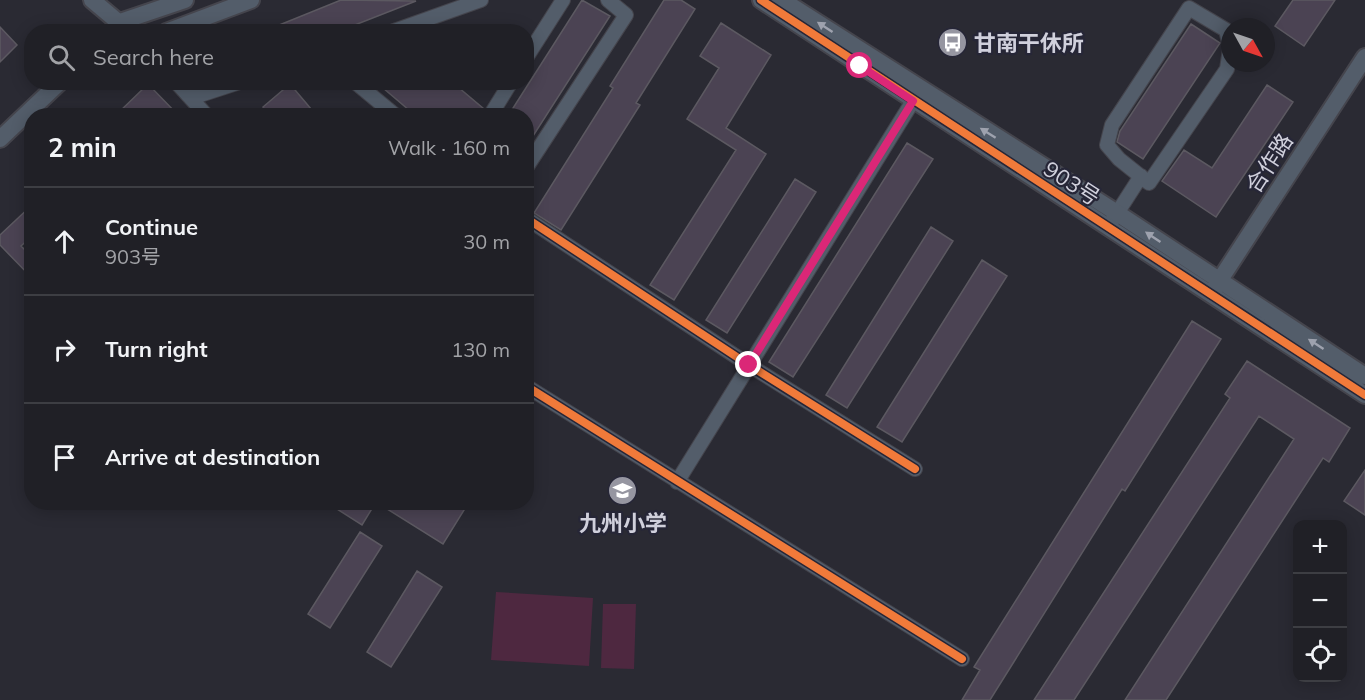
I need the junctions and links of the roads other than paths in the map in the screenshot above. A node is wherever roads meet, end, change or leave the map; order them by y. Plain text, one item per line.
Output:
1 (92, 0) edge
2 (185, 0) edge
3 (251, 0) edge
4 (481, 0) edge
5 (563, 0) edge
6 (608, 0) edge
7 (761, 0) edge
8 (782, 0) edge
9 (121, 24) edge
10 (132, 24) edge
11 (187, 24) edge
12 (414, 24) edge
13 (1221, 27) edge
14 (534, 45) edge
15 (1365, 57) edge
16 (1225, 72) edge
17 (52, 90) edge
18 (183, 90) edge
19 (217, 90) edge
20 (365, 90) edge
21 (506, 90) edge
22 (191, 99) junction
23 (913, 101) junction
24 (33, 108) edge
25 (199, 108) edge
26 (387, 108) edge
27 (495, 108) edge
28 (24, 116) edge
29 (0, 139) edge
30 (534, 156) edge
31 (1140, 176) junction
32 (1112, 220) junction
33 (534, 223) edge
34 (1215, 288) junction
35 (749, 365) junction
36 (1359, 373) edge
37 (534, 391) edge
38 (1365, 395) edge
39 (915, 470) dead end
40 (677, 482) junction
41 (962, 659) dead end

1 - 9 street
2 - 10 street
3 - 11 street
4 - 12 street
5 - 14 street
6 - 30 street
7 - 23 street, 903号
32 -> 8 street
13 - 31 street
15 - 34 street, 合作路
16 - 31 street
17 - 24 street
18 - 22 street
19 - 22 street
20 - 26 street
21 - 27 street
22 - 25 street
23 - 32 street, 903号
23 - 35 street
28 - 29 street
31 - 32 street
32 - 34 street, 903号
33 - 35 street
34 - 36 street, 903号
35 - 39 street
35 - 40 street
36 - 38 street, 903号
37 - 40 street
40 - 41 street

